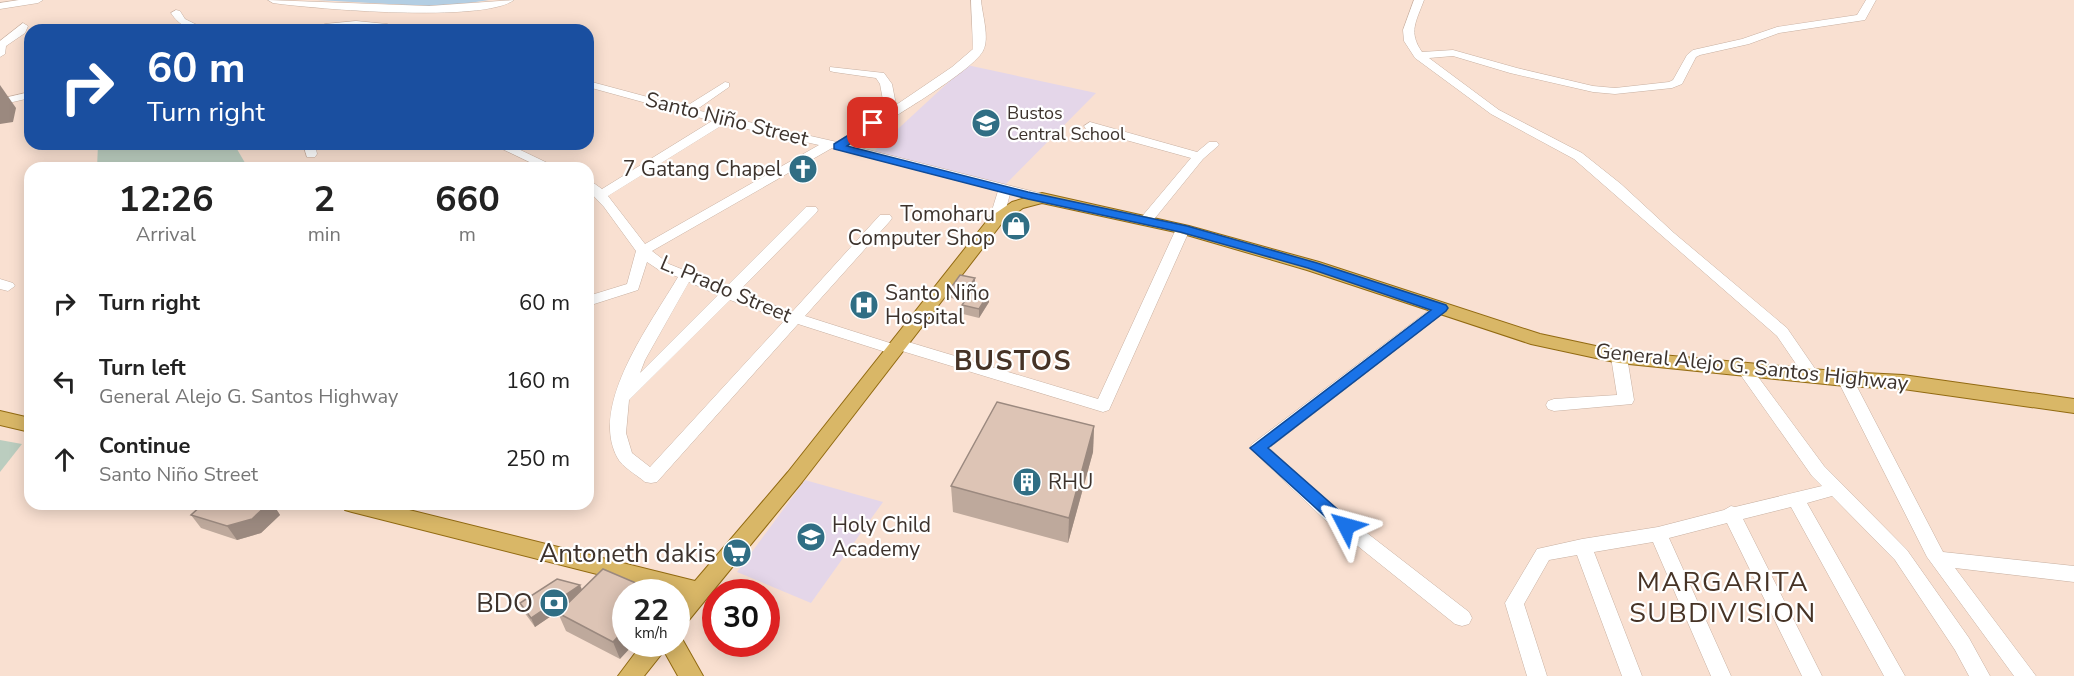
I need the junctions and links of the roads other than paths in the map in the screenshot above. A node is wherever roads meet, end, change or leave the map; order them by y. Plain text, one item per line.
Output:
1 (38, 0) edge
2 (273, 0) edge
3 (509, 0) edge
4 (976, 0) edge
5 (1419, 0) edge
6 (1871, 0) edge
7 (0, 6) edge
8 (176, 13) dead end
9 (188, 24) edge
10 (354, 24) edge
11 (371, 24) edge
12 (23, 26) dead end
13 (0, 54) edge
14 (1419, 56) junction
15 (834, 69) dead end
16 (724, 85) dead end
17 (594, 86) edge
18 (24, 96) edge
19 (0, 102) edge
20 (688, 110) junction
21 (891, 111) junction
22 (722, 120) junction
23 (1090, 126) dead end
24 (1213, 145) dead end
25 (834, 146) junction
26 (512, 150) edge
27 (1199, 156) junction
28 (538, 162) edge
29 (594, 188) edge
30 (1005, 189) junction
31 (602, 194) junction
32 (1042, 198) junction
33 (812, 210) dead end
34 (885, 218) dead end
35 (996, 220) junction
36 (1146, 220) junction
37 (1183, 229) junction
38 (644, 251) junction
39 (686, 275) junction
40 (727, 293) junction
41 (594, 299) edge
42 (1441, 308) junction
43 (794, 318) junction
44 (898, 347) junction
45 (1619, 357) junction
46 (1745, 370) junction
47 (1812, 376) junction
48 (1845, 379) junction
49 (621, 401) junction
50 (1554, 405) dead end
51 (2074, 406) edge
52 (0, 418) edge
53 (24, 424) edge
54 (1835, 489) junction
55 (1796, 500) junction
56 (376, 510) edge
57 (1731, 513) junction
58 (1658, 534) junction
59 (1582, 546) junction
60 (1938, 559) junction
61 (2074, 574) edge
62 (699, 591) junction
63 (690, 602) edge
64 (1462, 618) dead end
65 (645, 657) edge
66 (680, 657) edge
67 (630, 676) edge
68 (691, 676) edge
69 (1537, 676) edge
70 (1632, 676) edge
71 (1721, 676) edge
72 (1812, 676) edge
73 (1894, 676) edge
74 (1980, 676) edge
75 (2026, 676) edge

1 - 7 street
2 - 3 street
4 - 21 street
5 - 14 street
6 - 14 street
8 - 9 street
10 - 11 street
12 - 13 street
14 - 47 street
15 - 21 street
16 - 20 street
17 - 20 street, Santo Niño Street
18 - 19 street
20 - 22 street, Santo Niño Street
21 - 25 street
22 - 25 street, Santo Niño Street
22 - 31 street
23 - 27 street
24 - 27 street
25 - 30 street, Santo Niño Street
25 - 38 street
26 - 28 street
27 - 36 street
29 - 31 street, L. Prado Street
30 - 32 street, Santo Niño Street
30 - 35 street
31 - 38 street, L. Prado Street
32 - 35 main road, General Alejo G. Santos Highway
32 - 36 main road, General Alejo G. Santos Highway
33 - 40 street
34 - 43 street
35 - 44 main road, General Alejo G. Santos Highway
36 - 37 main road, General Alejo G. Santos Highway
37 - 42 main road, General Alejo G. Santos Highway
37 - 44 street, L. Prado Street
38 - 39 street, L. Prado Street
38 - 41 street
39 - 40 street, L. Prado Street
39 - 49 street
40 - 43 street, L. Prado Street
40 - 49 street
42 - 45 main road, General Alejo G. Santos Highway
42 - 64 street
43 - 44 street, L. Prado Street
43 - 49 street
44 - 62 main road, General Alejo G. Santos Highway
45 - 46 main road, General Alejo G. Santos Highway
45 - 50 street
46 - 47 main road, General Alejo G. Santos Highway
46 - 54 street
47 - 48 main road, General Alejo G. Santos Highway
48 - 51 main road, General Alejo G. Santos Highway
48 - 60 street
52 - 53 main road
54 - 55 street
54 - 74 street
55 - 57 street
55 - 73 street
56 - 62 main road
57 - 58 street
57 - 72 street
58 - 59 street
58 - 71 street
59 - 69 street
59 - 70 street
60 - 61 street
60 - 75 street
62 - 63 main road, General Alejo G. Santos Highway
65 - 67 main road
66 - 68 main road

